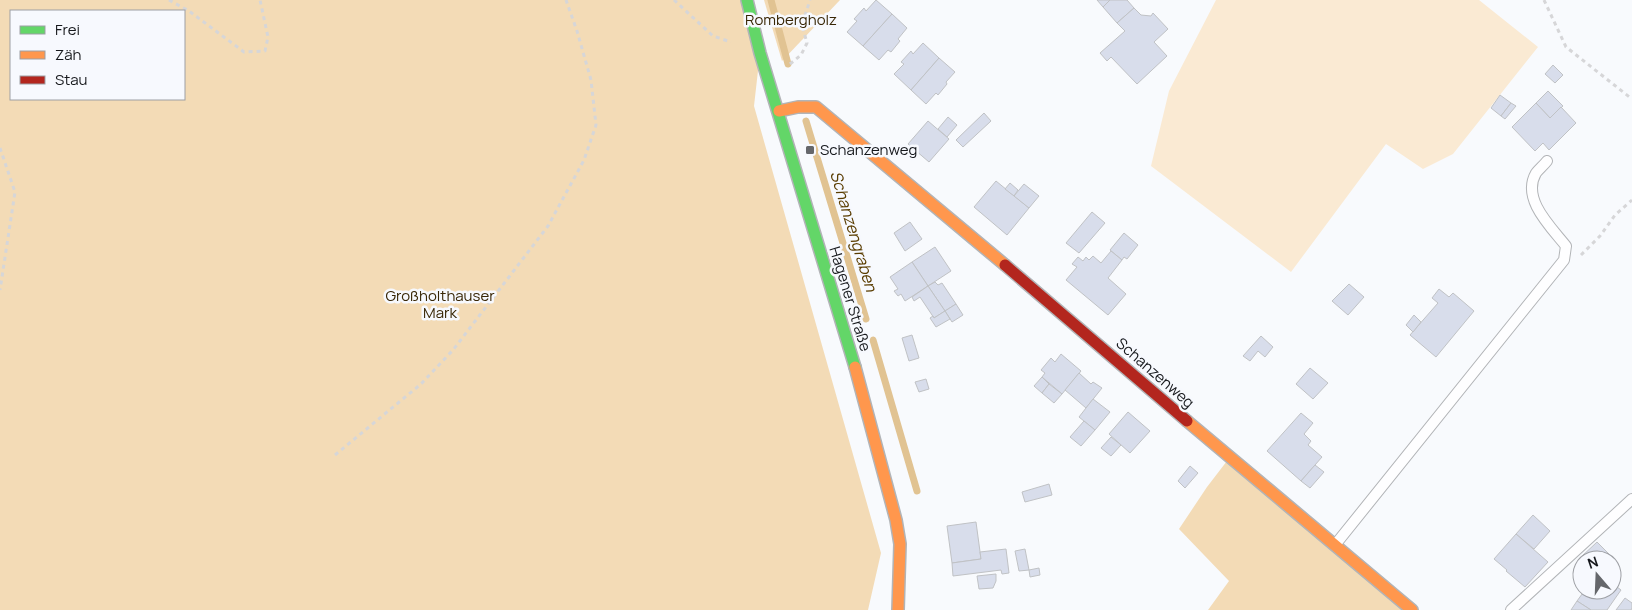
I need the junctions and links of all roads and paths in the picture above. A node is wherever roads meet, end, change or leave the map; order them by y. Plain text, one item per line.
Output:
1 (169, 0) edge
2 (260, 0) edge
3 (566, 0) edge
4 (674, 0) edge
5 (747, 0) edge
6 (810, 0) edge
7 (1544, 0) edge
8 (760, 53) junction
9 (769, 78) junction
10 (1632, 99) edge
11 (779, 112) junction
12 (0, 148) edge
13 (1547, 161) dead end
14 (1632, 200) edge
15 (1564, 260) junction
16 (0, 290) edge
17 (335, 455) dead end
18 (1632, 499) edge
19 (1334, 546) junction
20 (898, 610) edge
21 (1412, 610) edge
22 (1511, 610) edge

1 - 2 path
3 - 17 path
4 - 8 path
5 - 8 street, Hagener Straße
6 - 9 path
7 - 10 path
8 - 9 street, Hagener Straße
9 - 11 street, Hagener Straße
11 - 19 street, Schanzenweg
11 - 20 street, Hagener Straße
12 - 16 path
13 - 15 lane
14 - 15 path
15 - 19 lane
18 - 22 lane
19 - 21 street, Schanzenweg

